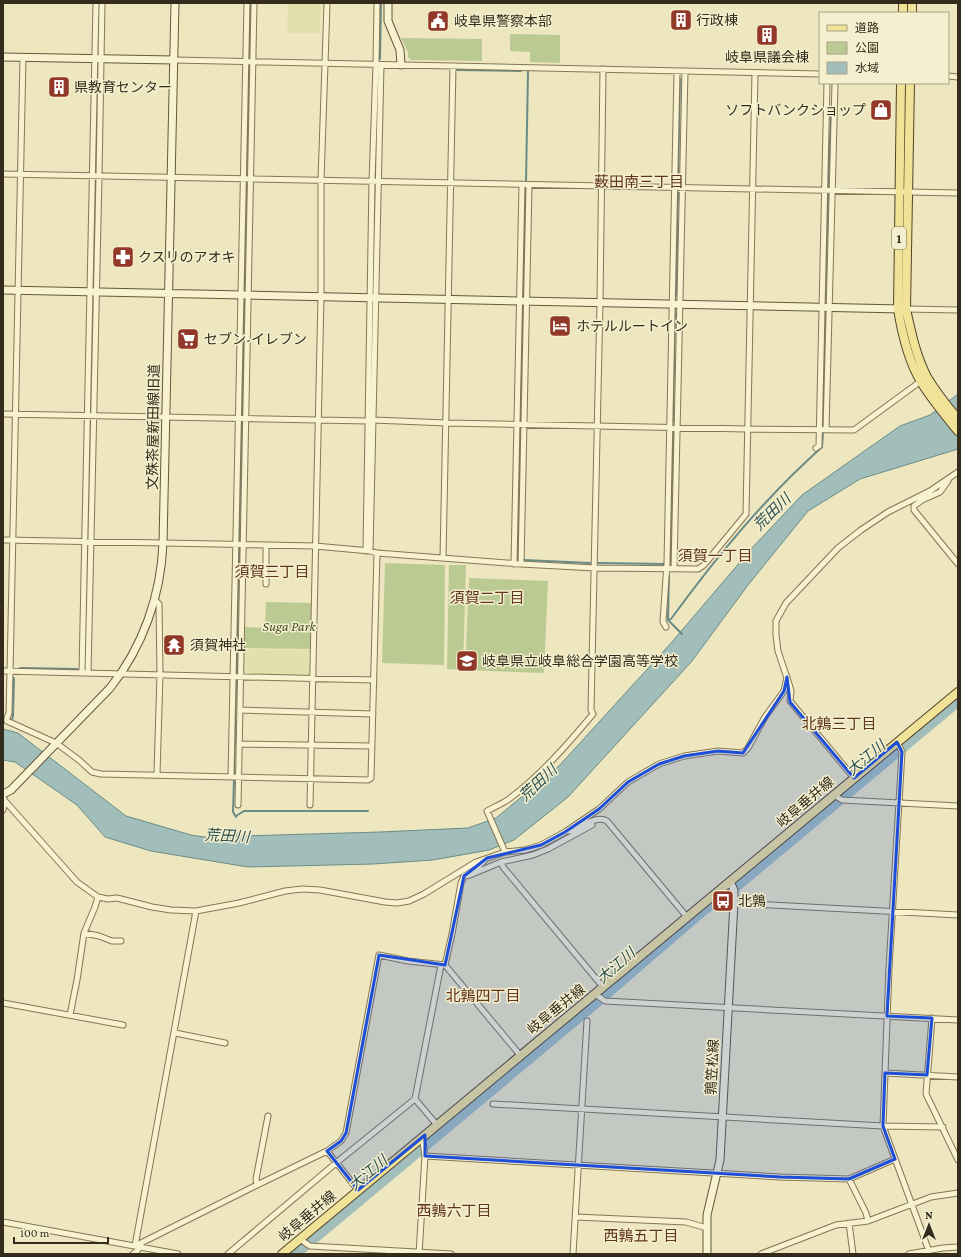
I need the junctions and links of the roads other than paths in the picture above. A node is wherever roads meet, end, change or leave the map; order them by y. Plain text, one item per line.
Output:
1 (96, 3) edge
2 (102, 3) edge
3 (175, 3) edge
4 (247, 3) edge
5 (254, 3) edge
6 (327, 3) edge
7 (377, 3) edge
8 (388, 3) edge
9 (3, 57) edge
10 (23, 58) junction
11 (98, 58) junction
12 (174, 60) junction
13 (246, 62) junction
14 (253, 62) junction
15 (325, 64) junction
16 (379, 65) junction
17 (401, 65) junction
18 (453, 66) junction
19 (603, 69) junction
20 (677, 71) junction
21 (685, 71) junction
22 (756, 73) junction
23 (819, 74) edge
24 (827, 84) edge
25 (835, 84) edge
26 (901, 84) edge
27 (910, 84) edge
28 (3, 174) edge
29 (21, 174) junction
30 (92, 176) junction
31 (99, 176) junction
32 (171, 178) junction
33 (244, 179) junction
34 (250, 179) junction
35 (321, 180) junction
36 (372, 181) junction
37 (378, 182) junction
38 (450, 182) junction
39 (522, 184) junction
40 (529, 185) junction
41 (602, 186) junction
42 (674, 188) junction
43 (682, 188) junction
44 (753, 190) junction
45 (825, 191) junction
46 (832, 191) junction
47 (904, 192) junction
48 (958, 193) edge
49 (3, 290) edge
50 (18, 290) junction
51 (93, 292) junction
52 (169, 293) junction
53 (244, 294) junction
54 (321, 296) junction
55 (373, 297) junction
56 (449, 299) junction
57 (524, 301) junction
58 (600, 302) junction
59 (672, 304) junction
60 (680, 304) junction
61 (751, 305) junction
62 (825, 307) junction
63 (902, 309) junction
64 (958, 310) edge
65 (921, 381) junction
66 (929, 386) junction
67 (3, 414) edge
68 (16, 414) junction
69 (90, 415) junction
70 (166, 418) junction
71 (238, 418) junction
72 (246, 418) junction
73 (958, 419) edge
74 (318, 420) junction
75 (371, 420) junction
76 (447, 423) junction
77 (518, 424) junction
78 (524, 424) junction
79 (597, 426) junction
80 (670, 427) junction
81 (677, 427) junction
82 (748, 430) junction
83 (820, 430) junction
84 (826, 430) junction
85 (958, 431) edge
86 (816, 448) dead end
87 (958, 472) edge
88 (950, 477) junction
89 (3, 540) edge
90 (12, 540) junction
91 (84, 541) junction
92 (91, 542) junction
93 (163, 543) junction
94 (235, 544) junction
95 (243, 544) junction
96 (266, 545) junction
97 (315, 546) junction
98 (368, 551) junction
99 (377, 553) junction
100 (443, 558) junction
101 (514, 564) junction
102 (521, 564) junction
103 (958, 564) edge
104 (594, 568) junction
105 (666, 569) junction
106 (674, 569) junction
107 (266, 584) dead end
108 (155, 600) junction
109 (666, 627) dead end
110 (3, 671) edge
111 (10, 672) junction
112 (85, 673) junction
113 (121, 674) junction
114 (160, 674) junction
115 (234, 677) junction
116 (240, 677) junction
117 (786, 677) junction
118 (312, 678) junction
119 (374, 680) junction
120 (957, 693) edge
121 (240, 710) junction
122 (312, 713) junction
123 (373, 714) junction
124 (54, 744) junction
125 (239, 744) junction
126 (311, 745) junction
127 (371, 746) junction
128 (900, 747) junction
129 (157, 774) junction
130 (231, 777) junction
131 (239, 777) junction
132 (854, 778) junction
133 (310, 779) junction
134 (836, 796) junction
135 (4, 797) edge
136 (899, 804) junction
137 (238, 805) dead end
138 (310, 805) dead end
139 (958, 806) edge
140 (3, 810) edge
141 (600, 819) junction
142 (566, 832) junction
143 (505, 852) junction
144 (487, 858) junction
145 (501, 862) junction
146 (464, 876) junction
147 (732, 886) junction
148 (98, 898) junction
149 (734, 903) junction
150 (196, 911) junction
151 (892, 912) junction
152 (958, 915) edge
153 (687, 917) junction
154 (84, 933) junction
155 (121, 941) dead end
156 (443, 965) junction
157 (603, 987) junction
158 (596, 995) junction
159 (3, 1003) edge
160 (728, 1008) junction
161 (70, 1015) junction
162 (887, 1016) junction
163 (932, 1018) junction
164 (958, 1020) edge
165 (587, 1021) dead end
166 (123, 1025) dead end
167 (175, 1033) junction
168 (225, 1043) dead end
169 (520, 1055) junction
170 (885, 1073) junction
171 (927, 1075) junction
172 (958, 1077) edge
173 (415, 1099) junction
174 (493, 1104) dead end
175 (582, 1108) junction
176 (268, 1116) dead end
177 (722, 1116) junction
178 (437, 1125) junction
179 (883, 1126) junction
180 (943, 1127) junction
181 (422, 1141) junction
182 (326, 1151) junction
183 (425, 1156) junction
184 (895, 1158) junction
185 (958, 1160) edge
186 (336, 1163) junction
187 (579, 1165) junction
188 (717, 1173) junction
189 (849, 1179) junction
190 (257, 1185) junction
191 (358, 1190) junction
192 (958, 1193) edge
193 (912, 1204) junction
194 (576, 1217) junction
195 (868, 1220) junction
196 (3, 1222) edge
197 (849, 1223) junction
198 (707, 1228) junction
199 (302, 1240) junction
200 (137, 1246) junction
201 (958, 1247) edge
202 (929, 1252) edge
203 (419, 1253) edge
204 (133, 1254) edge
205 (178, 1254) edge
206 (228, 1254) edge
207 (282, 1254) edge
208 (451, 1254) edge
209 (573, 1254) edge
210 (707, 1254) edge
211 (761, 1254) edge
212 (853, 1254) edge
213 (909, 1254) edge

1 - 11 street
2 - 11 street
3 - 12 street, 文殊茶屋新田線旧道
4 - 13 street
5 - 14 street
6 - 15 street
7 - 16 street
8 - 17 street
9 - 10 street
10 - 11 street
10 - 29 street
11 - 12 street
11 - 30 street
11 - 31 street
12 - 13 street
12 - 32 street, 文殊茶屋新田線旧道
13 - 14 street
13 - 33 street
14 - 15 street
14 - 34 street
15 - 16 street
15 - 35 street
16 - 17 street
16 - 36 street
16 - 37 street
17 - 18 street
18 - 19 street
18 - 38 street
19 - 20 street
19 - 41 street
20 - 21 street
20 - 42 street
21 - 22 street
21 - 43 street
22 - 23 street
22 - 44 street
24 - 45 street
25 - 46 street
26 - 47 main road, 1
27 - 47 main road, 1
28 - 29 street
29 - 30 street
29 - 50 street
30 - 31 street
30 - 51 street
31 - 32 street
31 - 51 street
32 - 33 street
32 - 52 street, 文殊茶屋新田線旧道
33 - 34 street
33 - 53 street
34 - 35 street
34 - 53 street
35 - 36 street
35 - 54 street
36 - 37 street
36 - 55 street
37 - 38 street
37 - 55 street
38 - 39 street
38 - 56 street
39 - 40 street
39 - 57 street
40 - 41 street
40 - 57 street
41 - 42 street
41 - 58 street
42 - 43 street
42 - 59 street
43 - 44 street
43 - 60 street
44 - 45 street
44 - 61 street
45 - 46 street
45 - 62 street
46 - 47 street
46 - 62 street
47 - 48 street
47 - 63 main road, 1
49 - 50 street
50 - 51 street
50 - 68 street
51 - 52 street
51 - 69 street
52 - 53 street
52 - 70 street, 文殊茶屋新田線旧道
53 - 54 street
53 - 71 street
53 - 72 street
54 - 55 street
54 - 74 street
55 - 56 street
55 - 75 street
56 - 57 street
56 - 76 street
57 - 58 street
57 - 77 street
57 - 78 street
58 - 59 street
58 - 79 street
59 - 60 street
59 - 80 street
60 - 61 street
60 - 81 street
61 - 62 street
61 - 82 street
62 - 63 street
62 - 83 street
62 - 84 street
63 - 64 street
63 - 65 main road, 1
63 - 66 main road, 1
65 - 66 main road, 1
65 - 84 street
66 - 73 main road, 1
66 - 85 main road, 1
67 - 68 street
68 - 69 street
68 - 90 street
69 - 70 street
69 - 91 street
69 - 92 street
70 - 71 street
70 - 93 street, 文殊茶屋新田線旧道
71 - 72 street
71 - 94 street
72 - 74 street
72 - 95 street
74 - 75 street
74 - 97 street
75 - 76 street
75 - 98 street
76 - 77 street
76 - 100 street
77 - 78 street
77 - 101 street
78 - 79 street
78 - 102 street
79 - 80 street
79 - 104 street
80 - 81 street
80 - 105 street
81 - 82 street
81 - 106 street
82 - 83 street
82 - 106 street
83 - 84 street
83 - 86 street
87 - 88 street
88 - 103 street
88 - 117 street
89 - 90 street
90 - 91 street
90 - 111 street
91 - 92 street
91 - 112 street
92 - 93 street
92 - 112 street
93 - 94 street
93 - 108 street, 文殊茶屋新田線旧道
94 - 95 street
94 - 115 street
95 - 96 street
95 - 116 street
96 - 97 street
96 - 107 street
97 - 98 street
97 - 118 street
98 - 99 street
99 - 100 street
99 - 119 street
100 - 101 street
101 - 102 street
102 - 104 street
104 - 105 street
104 - 143 street
105 - 106 street
105 - 109 street
108 - 113 street, 文殊茶屋新田線旧道
108 - 114 street
110 - 111 street
111 - 112 street
111 - 124 street
112 - 113 street
113 - 114 street
113 - 124 street, 文殊茶屋新田線旧道
114 - 115 street
114 - 129 street
115 - 116 street
115 - 130 street
116 - 118 street
116 - 121 street
117 - 132 street
117 - 142 street
118 - 119 street
118 - 122 street
119 - 123 street
120 - 128 main road, 岐阜垂井線
121 - 122 street
121 - 125 street
122 - 123 street
122 - 126 street
123 - 127 street
124 - 129 street
124 - 135 street, 文殊茶屋新田線旧道
125 - 126 street
125 - 131 street
126 - 127 street
126 - 133 street
127 - 133 street
128 - 132 main road, 岐阜垂井線
128 - 136 street
129 - 130 street
130 - 131 street
131 - 133 street
131 - 137 street
132 - 134 main road, 岐阜垂井線
133 - 138 street
134 - 136 street
134 - 147 main road, 岐阜垂井線
135 - 140 street
135 - 148 street
136 - 139 street
136 - 151 street
141 - 142 street
141 - 145 street
141 - 153 street
142 - 143 street
143 - 144 street
144 - 146 street
144 - 150 street
145 - 146 street
145 - 157 street
146 - 156 street
147 - 149 street, 鶉笠松線
147 - 153 main road, 岐阜垂井線
148 - 150 street
148 - 154 street
149 - 151 street
149 - 160 street, 鶉笠松線
150 - 167 street
151 - 152 street
151 - 162 street
153 - 157 main road, 岐阜垂井線
154 - 155 street
154 - 161 street
156 - 169 street
156 - 173 street
156 - 182 street
157 - 158 main road, 岐阜垂井線
158 - 160 street
158 - 169 main road, 岐阜垂井線
159 - 161 street
160 - 162 street
160 - 177 street, 鶉笠松線
161 - 166 street
162 - 163 street
162 - 170 street
163 - 164 street
163 - 171 street
165 - 175 street
167 - 168 street
167 - 200 street
169 - 178 main road, 岐阜垂井線
170 - 171 street
170 - 179 street
171 - 172 street
171 - 180 street
173 - 178 street
173 - 186 street
174 - 175 street
175 - 177 street
175 - 187 street
176 - 190 street
177 - 179 street
177 - 188 street, 鶉笠松線
178 - 181 main road, 岐阜垂井線
179 - 180 street
179 - 184 street
180 - 185 street
181 - 183 street
181 - 191 main road, 岐阜垂井線
182 - 186 street
182 - 190 street
183 - 187 street
183 - 203 street
184 - 189 street
184 - 193 street
186 - 191 street
186 - 206 street
187 - 188 street
187 - 194 street
188 - 189 street
188 - 198 street, 鶉笠松線
189 - 195 street
190 - 200 street
191 - 199 main road, 岐阜垂井線
192 - 193 street
193 - 195 street
193 - 202 street
194 - 198 street
194 - 209 street
195 - 197 street
196 - 200 street
197 - 211 street
197 - 212 street
198 - 210 street, 鶉笠松線
199 - 203 street
199 - 207 main road, 岐阜垂井線
200 - 204 street
200 - 205 street
201 - 202 street
202 - 213 street
203 - 208 street

